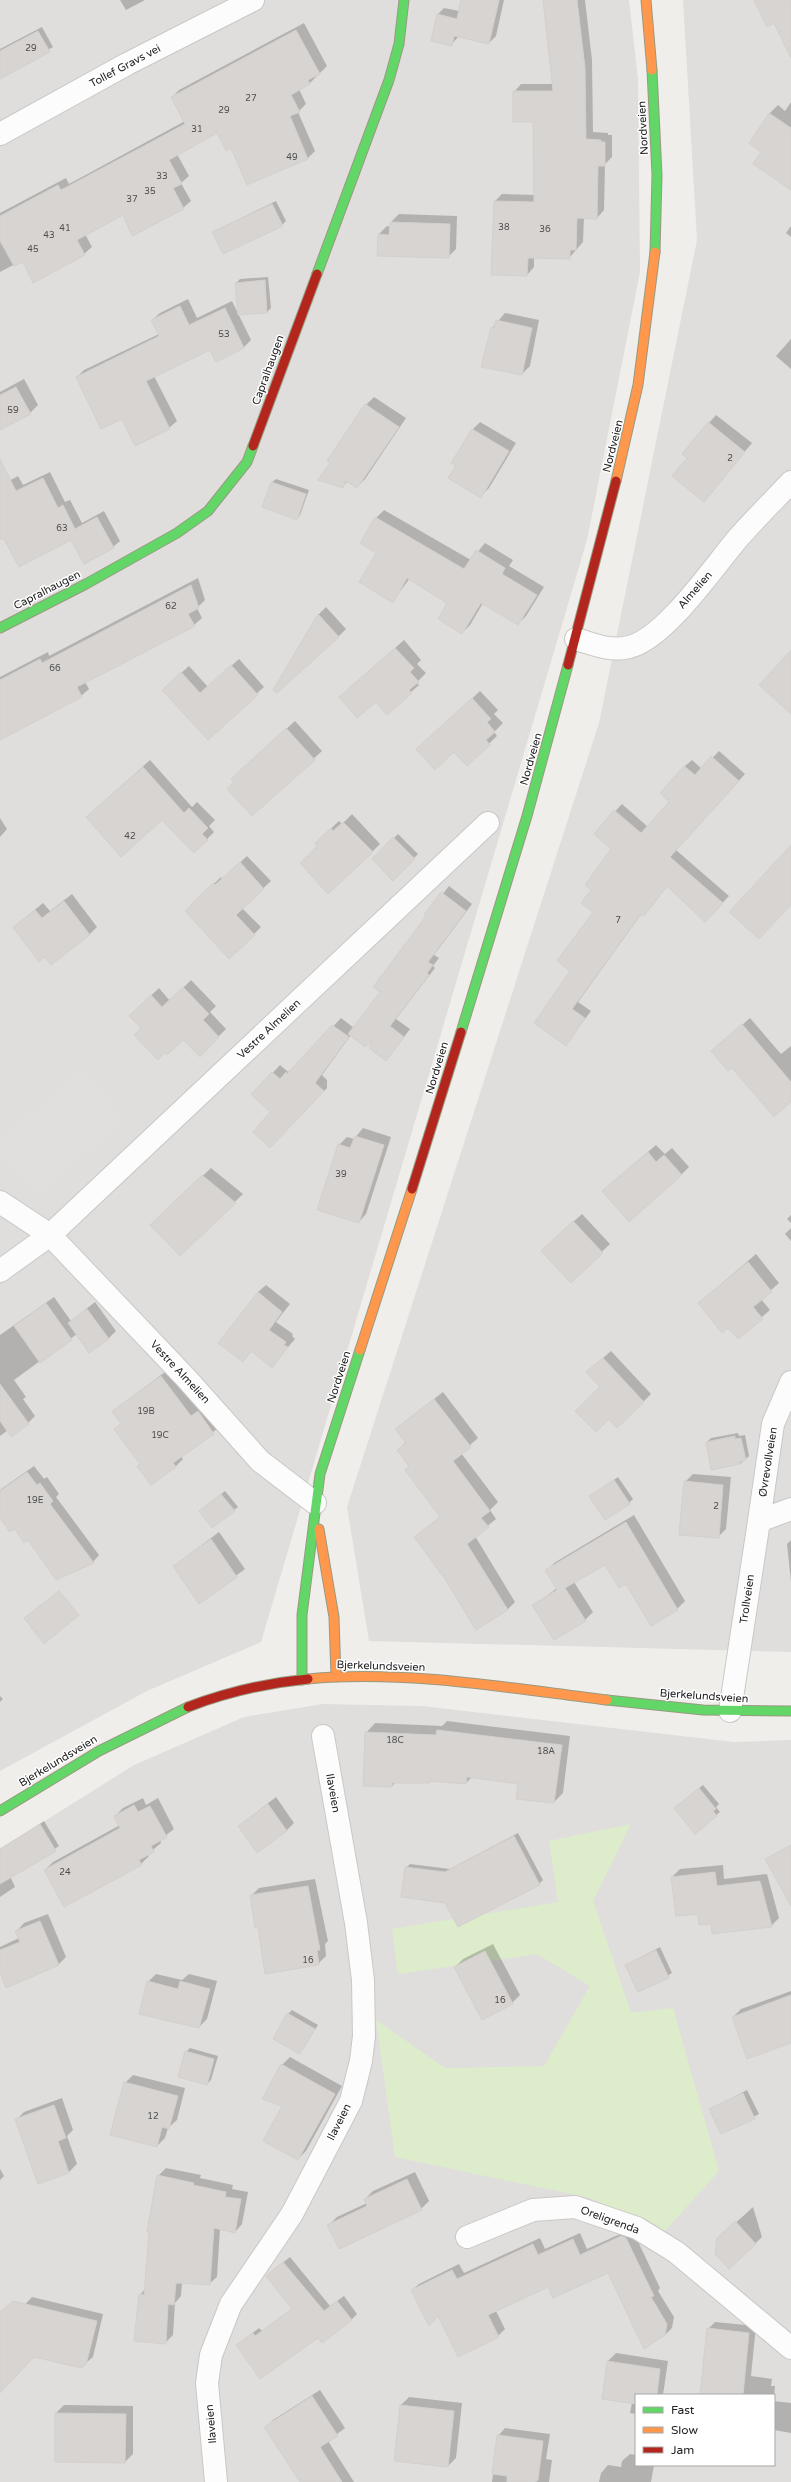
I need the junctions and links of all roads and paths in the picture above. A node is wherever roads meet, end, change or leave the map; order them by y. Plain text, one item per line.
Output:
1 (253, 0) edge
2 (404, 0) edge
3 (646, 0) edge
4 (0, 134) edge
5 (791, 482) edge
6 (0, 628) edge
7 (576, 639) junction
8 (488, 822) dead end
9 (0, 1202) edge
10 (50, 1235) junction
11 (0, 1271) edge
12 (791, 1382) edge
13 (315, 1503) junction
14 (791, 1509) edge
15 (759, 1521) junction
16 (336, 1677) junction
17 (302, 1680) junction
18 (730, 1711) junction
19 (791, 1711) edge
20 (323, 1736) dead end
21 (0, 1811) edge
22 (467, 2237) dead end
23 (791, 2348) edge
24 (216, 2482) edge

1 - 4 street, Tollef Gravs vei
2 - 6 main road, Capralhaugen
3 - 7 main road, Nordveien
5 - 7 street, Almelien
7 - 13 main road, Nordveien
8 - 10 street, Vestre Almelien
9 - 10 street, Vestre Almelien
10 - 11 street, Vestre Almelien
10 - 13 street, Vestre Almelien
12 - 15 street, Øvrevollveien
13 - 16 main road, Nordveien
13 - 17 main road, Nordveien
14 - 15 street
15 - 18 street, Trollveien
16 - 17 main road, Bjerkelundsveien
16 - 18 main road, Bjerkelundsveien
17 - 21 main road, Bjerkelundsveien
18 - 19 main road, Bjerkelundsveien
20 - 24 street, Ilaveien
22 - 23 street, Oreligrenda

